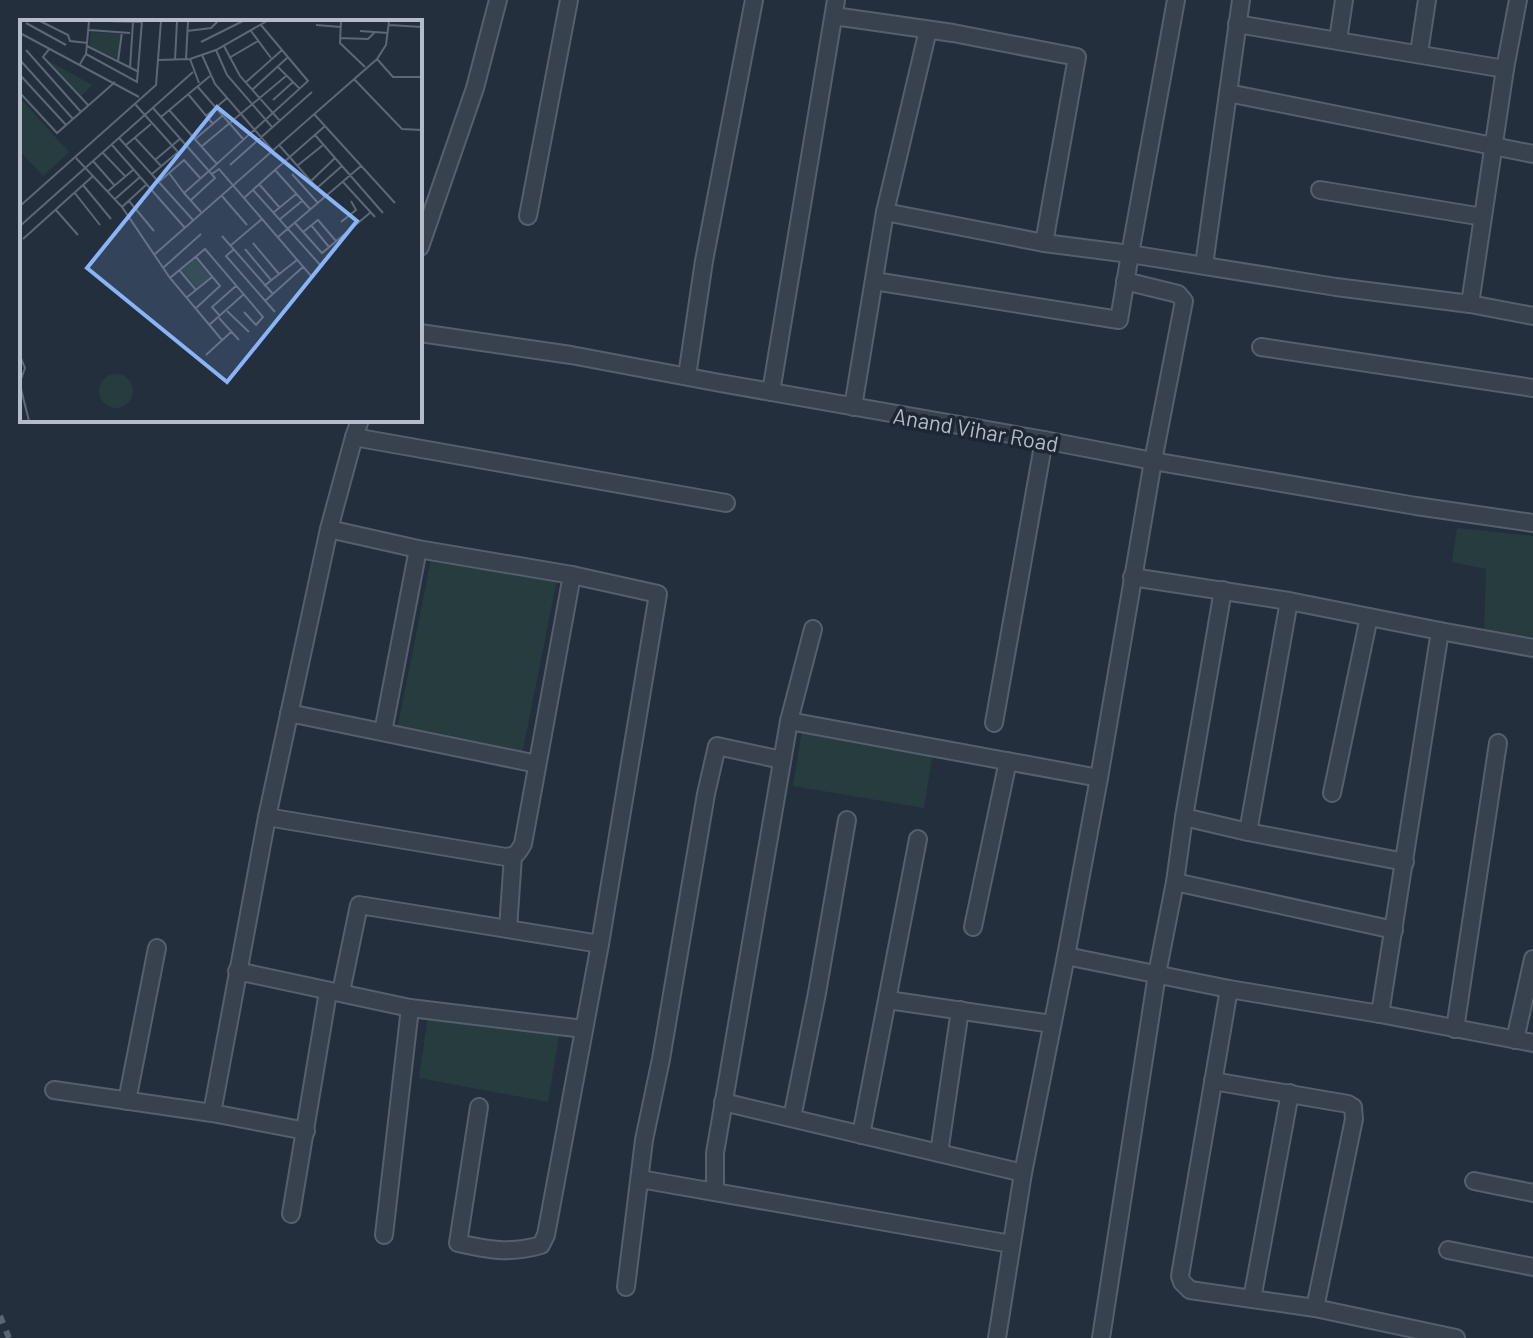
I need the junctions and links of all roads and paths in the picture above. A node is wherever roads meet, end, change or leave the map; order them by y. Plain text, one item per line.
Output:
1 (498, 0) edge
2 (569, 0) edge
3 (754, 0) edge
4 (1176, 0) edge
5 (1241, 0) edge
6 (1344, 0) edge
7 (1427, 0) edge
8 (1518, 0) edge
9 (835, 8) edge
10 (1237, 24) junction
11 (928, 30) junction
12 (1338, 40) junction
13 (1419, 53) junction
14 (1505, 69) junction
15 (1228, 93) junction
16 (1494, 147) junction
17 (1533, 154) edge
18 (1320, 190) dead end
19 (885, 212) junction
20 (528, 216) dead end
21 (1483, 217) junction
22 (422, 241) edge
23 (1044, 243) junction
24 (1130, 254) junction
25 (1204, 265) junction
26 (874, 281) junction
27 (1125, 281) junction
28 (1470, 304) junction
29 (1533, 316) edge
30 (422, 333) edge
31 (1261, 347) dead end
32 (687, 376) junction
33 (1533, 388) edge
34 (771, 392) junction
35 (853, 407) junction
36 (359, 422) edge
37 (354, 437) junction
38 (1044, 440) junction
39 (1153, 461) junction
40 (726, 503) dead end
41 (1533, 523) edge
42 (329, 529) junction
43 (418, 549) junction
44 (572, 575) junction
45 (1132, 577) junction
46 (1223, 590) junction
47 (1289, 601) junction
48 (1369, 617) junction
49 (813, 629) dead end
50 (1440, 631) junction
51 (1533, 648) edge
52 (289, 713) junction
53 (789, 721) junction
54 (994, 723) dead end
55 (383, 732) junction
56 (1498, 743) dead end
57 (782, 760) junction
58 (1008, 761) junction
59 (537, 764) junction
60 (1099, 778) junction
61 (1332, 793) dead end
62 (267, 817) junction
63 (1184, 817) junction
64 (847, 820) dead end
65 (1248, 832) junction
66 (918, 839) dead end
67 (513, 856) junction
68 (1405, 862) junction
69 (1175, 882) junction
70 (973, 927) dead end
71 (508, 929) junction
72 (1394, 930) junction
73 (600, 944) junction
74 (157, 948) dead end
75 (1066, 956) junction
76 (1533, 959) edge
77 (237, 971) junction
78 (1157, 974) junction
79 (1229, 989) junction
80 (335, 992) junction
81 (888, 1000) junction
82 (410, 1008) junction
83 (960, 1010) junction
84 (1380, 1014) junction
85 (1052, 1024) junction
86 (584, 1029) junction
87 (1455, 1029) junction
88 (1515, 1040) junction
89 (1533, 1043) edge
90 (1213, 1081) junction
91 (54, 1090) dead end
92 (1290, 1093) junction
93 (127, 1101) junction
94 (723, 1102) junction
95 (479, 1107) dead end
96 (212, 1113) junction
97 (792, 1118) junction
98 (306, 1131) junction
99 (861, 1135) junction
100 (939, 1153) junction
101 (1023, 1173) junction
102 (640, 1179) junction
103 (1474, 1181) dead end
104 (715, 1192) junction
105 (1533, 1193) edge
106 (291, 1214) dead end
107 (384, 1235) dead end
108 (1011, 1244) junction
109 (1448, 1250) dead end
110 (1533, 1267) edge
111 (626, 1287) dead end
112 (1252, 1299) junction
113 (1315, 1308) junction
114 (997, 1338) edge
115 (1101, 1338) edge
116 (1456, 1338) edge

1 - 22 street
2 - 20 street
3 - 32 street
4 - 24 street
5 - 10 street
6 - 12 street
7 - 13 street
8 - 14 street
9 - 11 street
9 - 34 street
10 - 12 street
10 - 15 street
11 - 19 street
11 - 23 street
12 - 13 street
13 - 14 street
14 - 16 street
15 - 16 street
15 - 25 street
16 - 17 street
16 - 21 street
18 - 21 street
19 - 23 street
19 - 26 street
21 - 28 street
23 - 24 street
24 - 25 street
24 - 27 street
25 - 28 street
26 - 27 street
26 - 35 street
27 - 39 street
28 - 29 street
30 - 32 street, Anand Vihar Road
31 - 33 street
32 - 34 street, Anand Vihar Road
34 - 35 street, Anand Vihar Road
35 - 38 street, Anand Vihar Road
36 - 37 street
37 - 40 street
37 - 42 street
38 - 39 street, Anand Vihar Road
38 - 54 street
39 - 41 street, Anand Vihar Road
39 - 45 street
42 - 43 street
42 - 52 street
43 - 44 street
43 - 55 street
44 - 59 street
44 - 73 street
45 - 46 street
45 - 60 street
46 - 47 street
46 - 63 street
47 - 48 street
47 - 65 street
48 - 50 street
48 - 61 street
49 - 53 street
50 - 51 street
50 - 68 street
52 - 55 street
52 - 62 street
53 - 57 street
53 - 58 street
55 - 59 street
56 - 87 street
57 - 94 street
57 - 102 street
58 - 60 street
58 - 70 street
59 - 67 street
60 - 75 street
62 - 67 street
62 - 77 street
63 - 65 street
63 - 69 street
64 - 97 street
65 - 68 street
66 - 81 street
67 - 71 street
68 - 72 street
69 - 72 street
69 - 78 street
71 - 73 street
71 - 80 street
72 - 84 street
73 - 86 street
74 - 93 street
75 - 78 street
75 - 85 street
76 - 88 street
77 - 80 street
77 - 96 street
78 - 79 street
78 - 115 street
79 - 84 street
79 - 90 street
80 - 82 street
80 - 98 street
81 - 83 street
81 - 99 street
82 - 86 street
82 - 107 street
83 - 85 street
83 - 100 street
84 - 87 street
85 - 101 street
86 - 95 street
87 - 88 street
88 - 89 street
90 - 92 street
90 - 112 street
91 - 93 street
92 - 112 street
92 - 113 street
93 - 96 street
94 - 97 street
94 - 104 street
96 - 98 street
97 - 99 street
98 - 106 street
99 - 100 street
100 - 101 street
101 - 108 street
102 - 104 street
102 - 111 street
103 - 105 street
104 - 108 street
108 - 114 street
109 - 110 street
112 - 113 street
113 - 116 street

